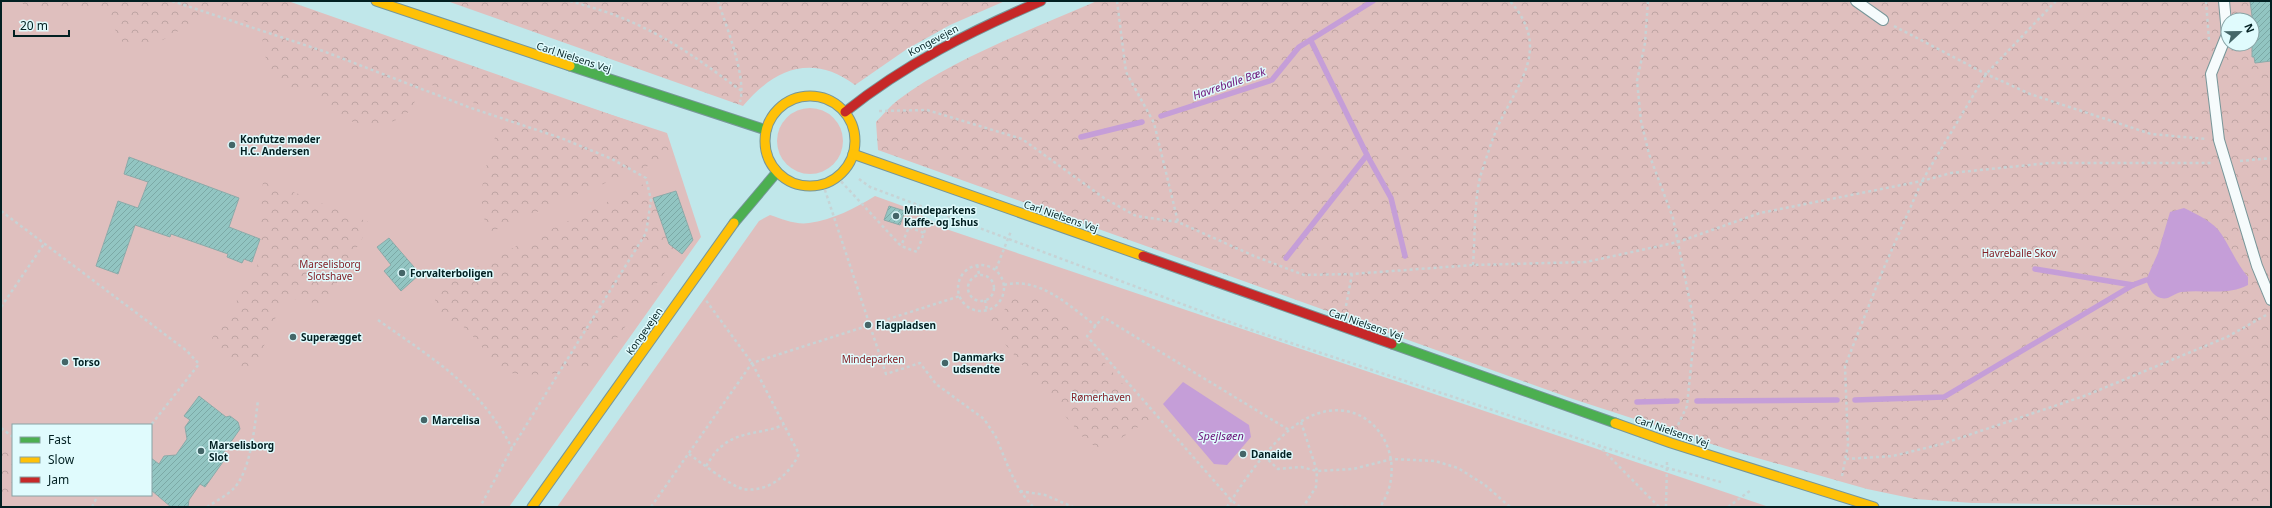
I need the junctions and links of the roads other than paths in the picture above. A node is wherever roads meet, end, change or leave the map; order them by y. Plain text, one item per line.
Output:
1 (376, 1) edge
2 (1041, 1) edge
3 (1856, 1) edge
4 (2224, 1) edge
5 (1883, 20) road end
6 (845, 112) junction
7 (766, 130) junction
8 (853, 154) junction
9 (777, 172) junction
10 (2271, 300) edge
11 (532, 507) edge
12 (1874, 507) edge

1 - 7 street, Carl Nielsens Vej
2 - 6 street, Kongevejen
3 - 5 lane
4 - 10 lane
6 - 7 street
6 - 8 street
7 - 9 street
8 - 9 street
8 - 12 street, Carl Nielsens Vej
9 - 11 street, Kongevejen

